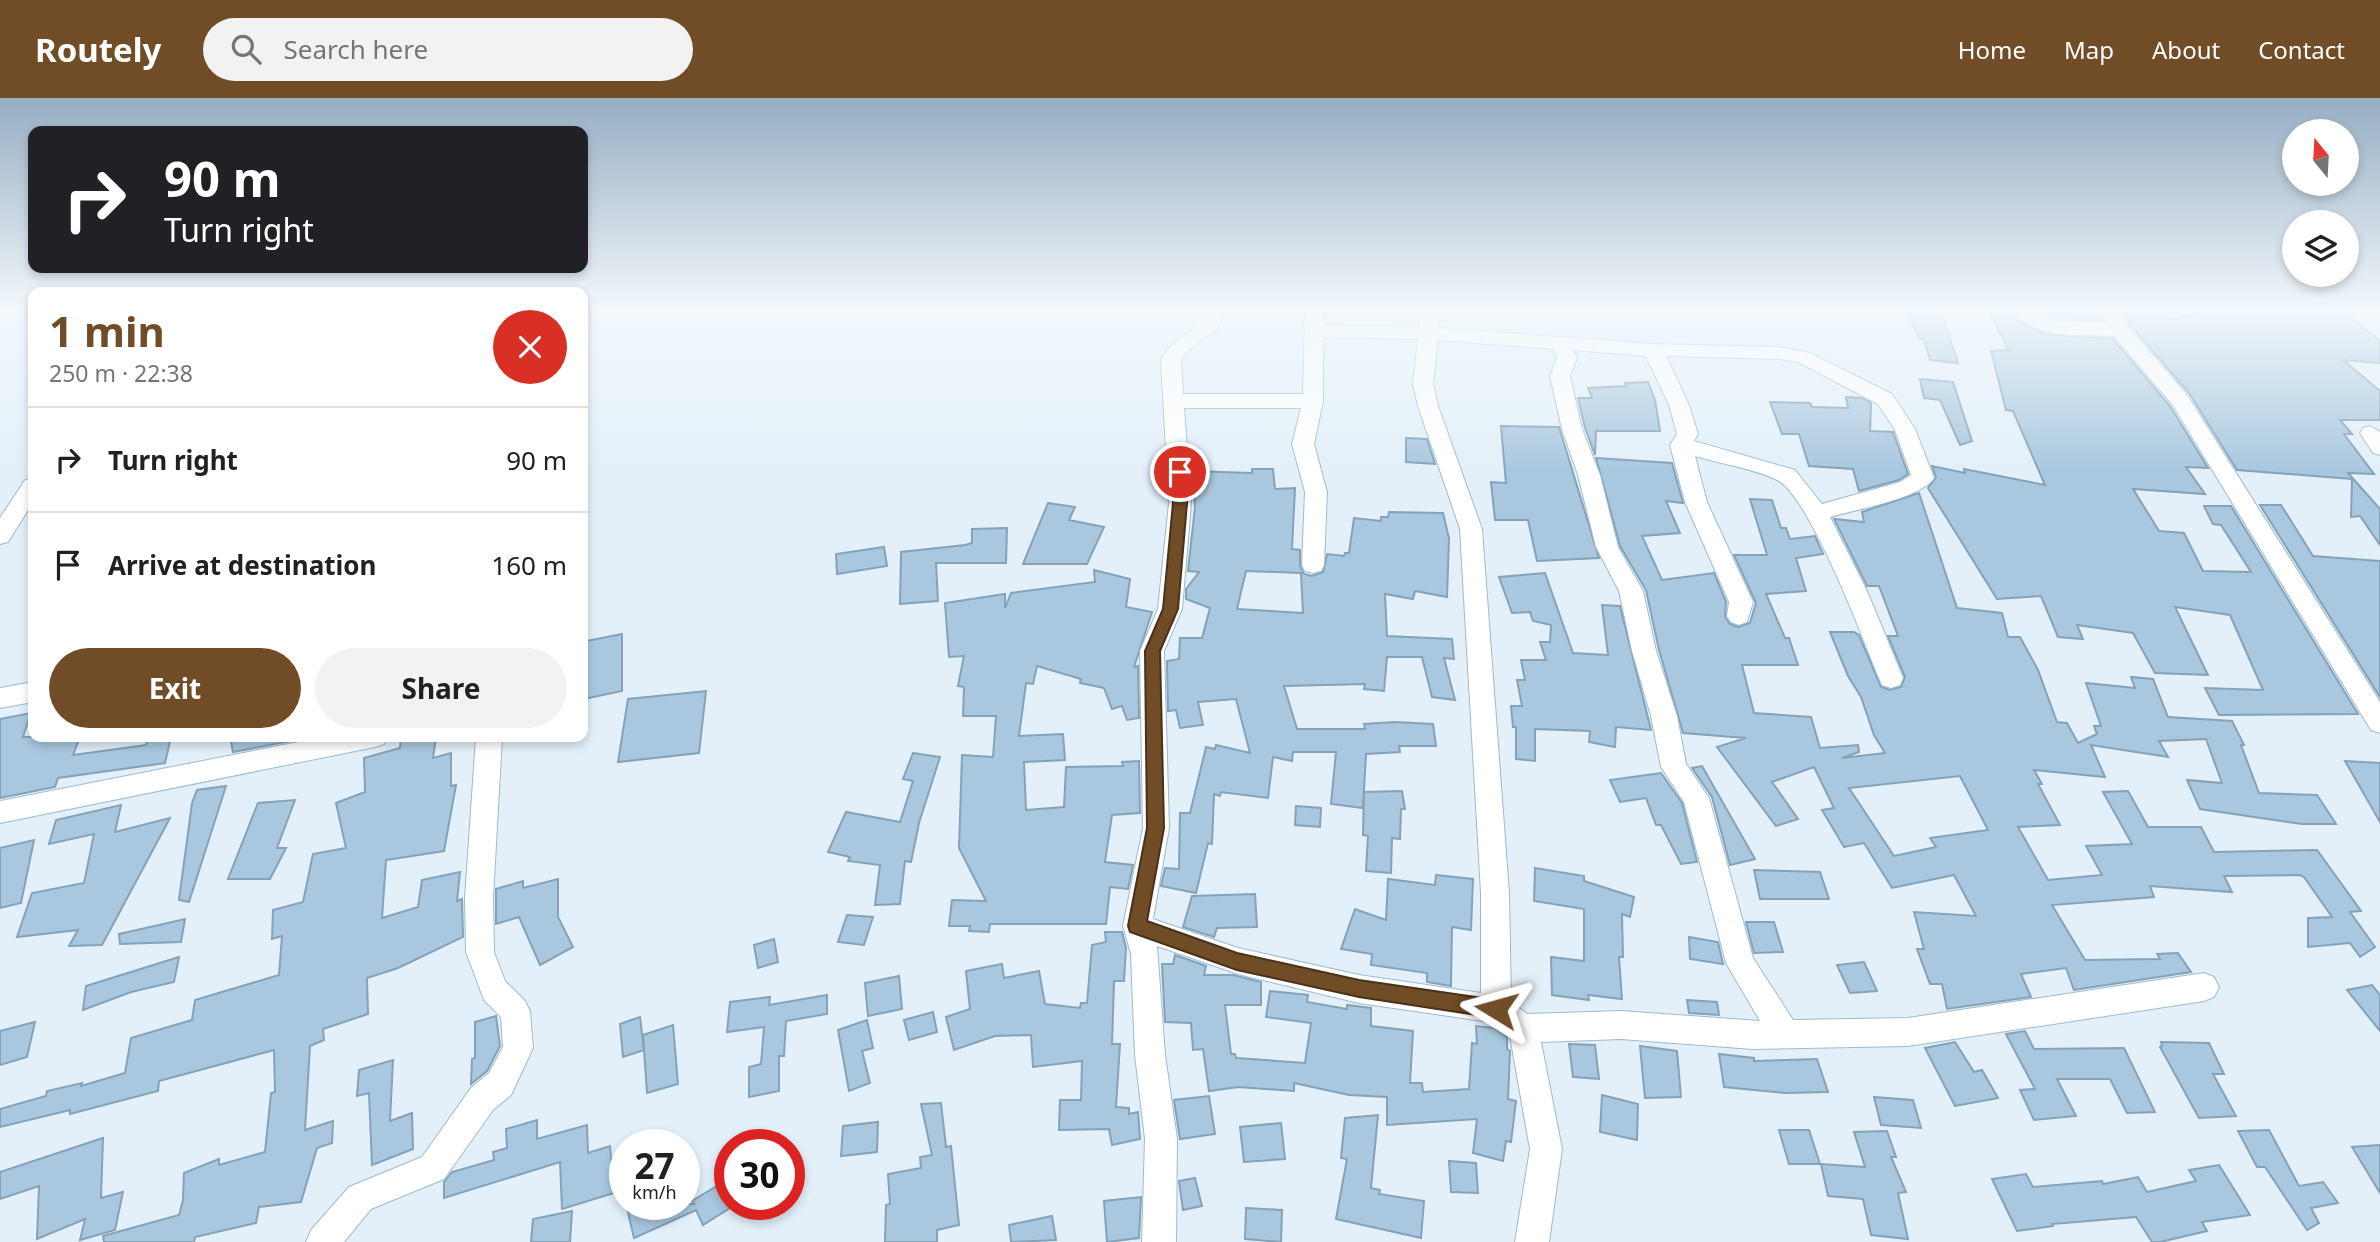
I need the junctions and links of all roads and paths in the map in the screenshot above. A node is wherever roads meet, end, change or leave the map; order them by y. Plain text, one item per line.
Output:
1 (1171, 363) edge
2 (1313, 363) edge
3 (1425, 363) edge
4 (1565, 363) edge
5 (1659, 363) edge
6 (1815, 363) edge
7 (2149, 363) edge
8 (1175, 401) junction
9 (1312, 401) junction
10 (1681, 445) junction
11 (28, 493) edge
12 (1817, 513) junction
13 (0, 536) edge
14 (1313, 565) dead end
15 (1739, 616) dead end
16 (1891, 678) dead end
17 (28, 693) edge
18 (0, 698) edge
19 (2380, 723) edge
20 (350, 742) edge
21 (489, 742) edge
22 (0, 812) edge
23 (1137, 926) junction
24 (2204, 987) dead end
25 (1496, 1009) junction
26 (1523, 1028) junction
27 (1785, 1034) junction
28 (323, 1242) edge
29 (1159, 1242) edge
30 (1532, 1242) edge

1 - 8 street
2 - 9 street
3 - 25 street
4 - 27 street
5 - 10 street
6 - 12 street
7 - 19 street
8 - 9 street
8 - 23 street
9 - 14 street
10 - 12 street
10 - 15 street
11 - 13 street
12 - 16 street
17 - 18 street
20 - 22 street
21 - 28 street
23 - 25 street
23 - 29 street
24 - 27 street
25 - 26 street
26 - 27 street
26 - 30 street

